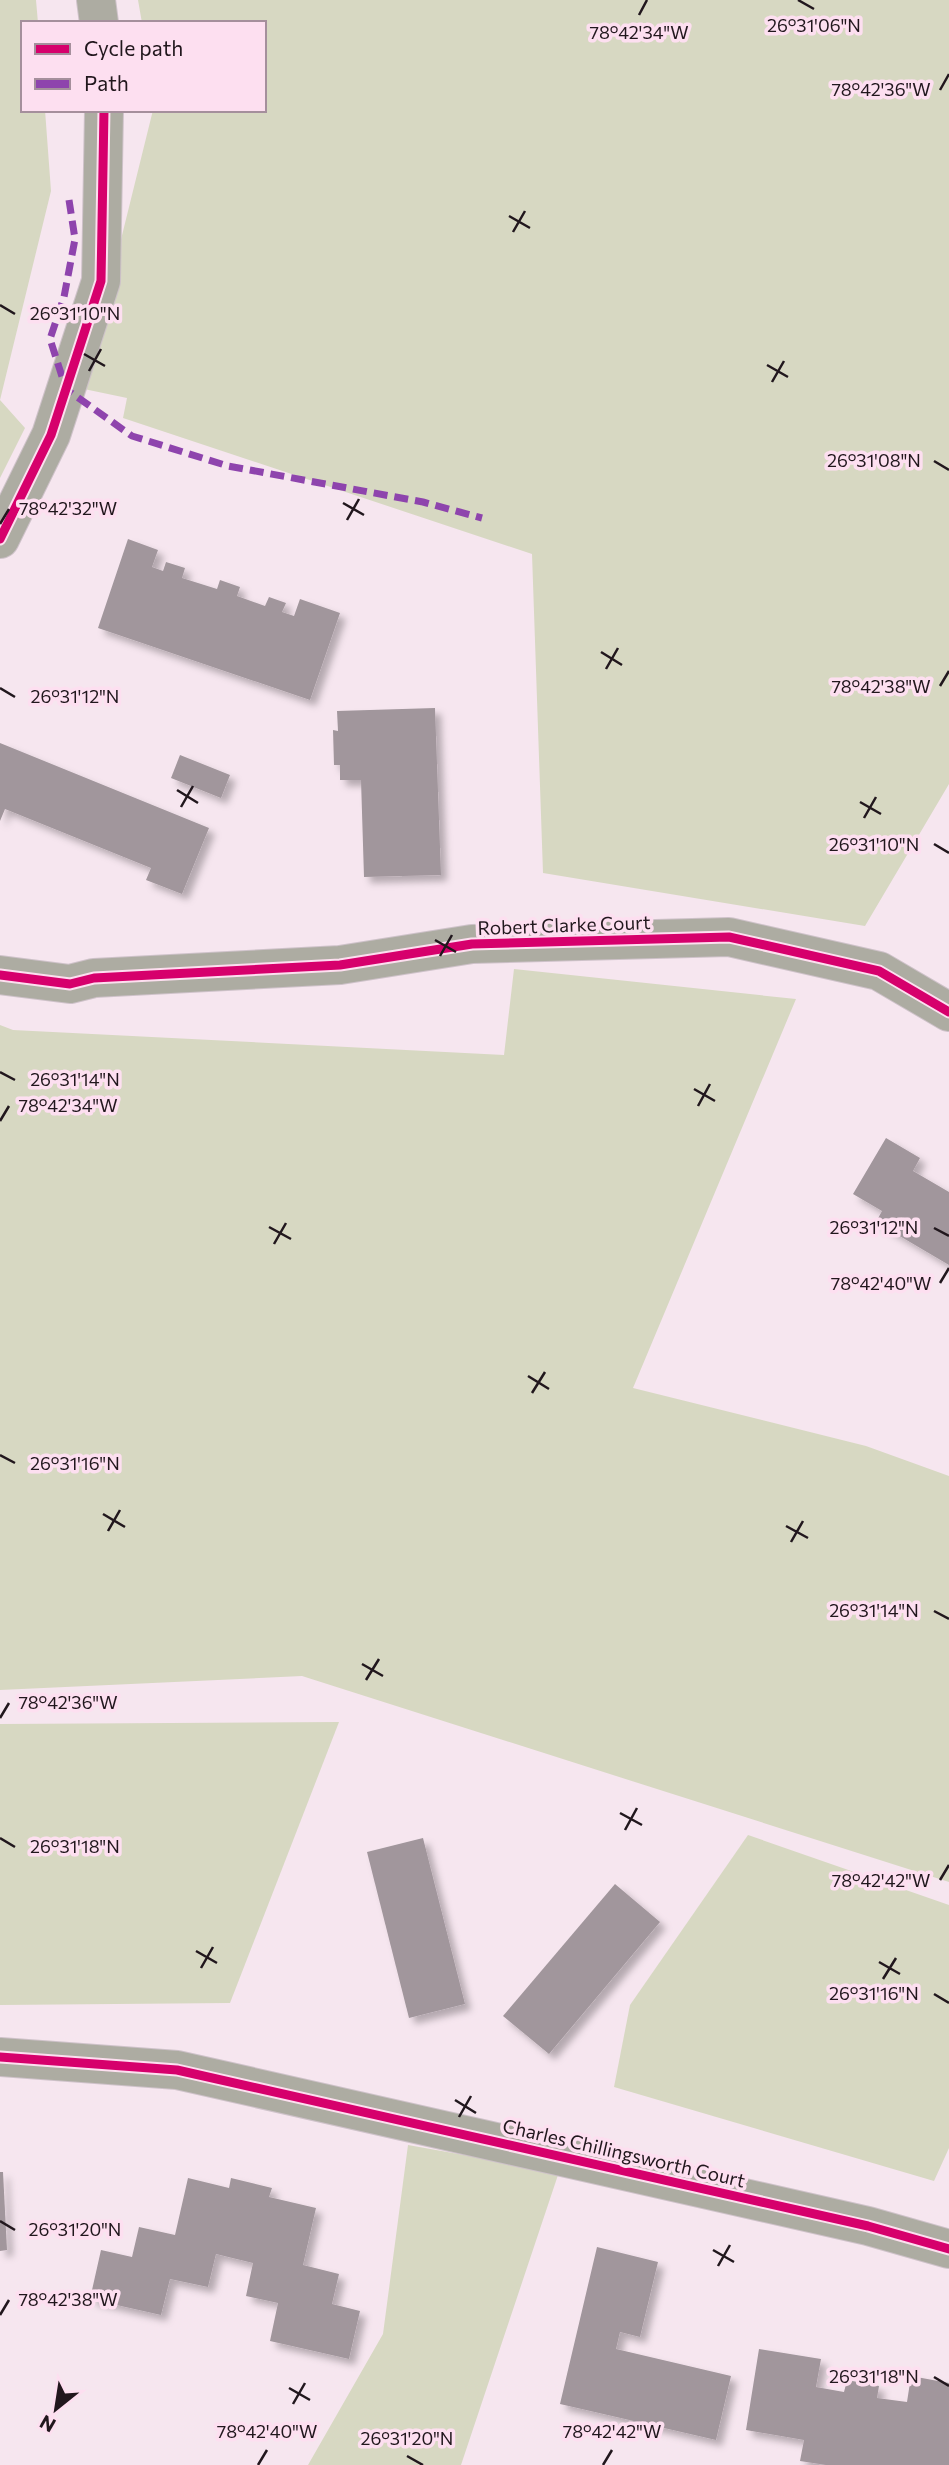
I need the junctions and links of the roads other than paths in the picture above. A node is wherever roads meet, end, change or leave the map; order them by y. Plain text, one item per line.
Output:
1 (96, 0) edge
2 (99, 21) edge
3 (104, 112) edge
4 (0, 539) edge
5 (0, 975) edge
6 (949, 1012) edge
7 (0, 2057) edge
8 (949, 2249) edge

1 - 2 street
3 - 4 street
5 - 6 street, Robert Clarke Court
7 - 8 street, Charles Chillingsworth Court

